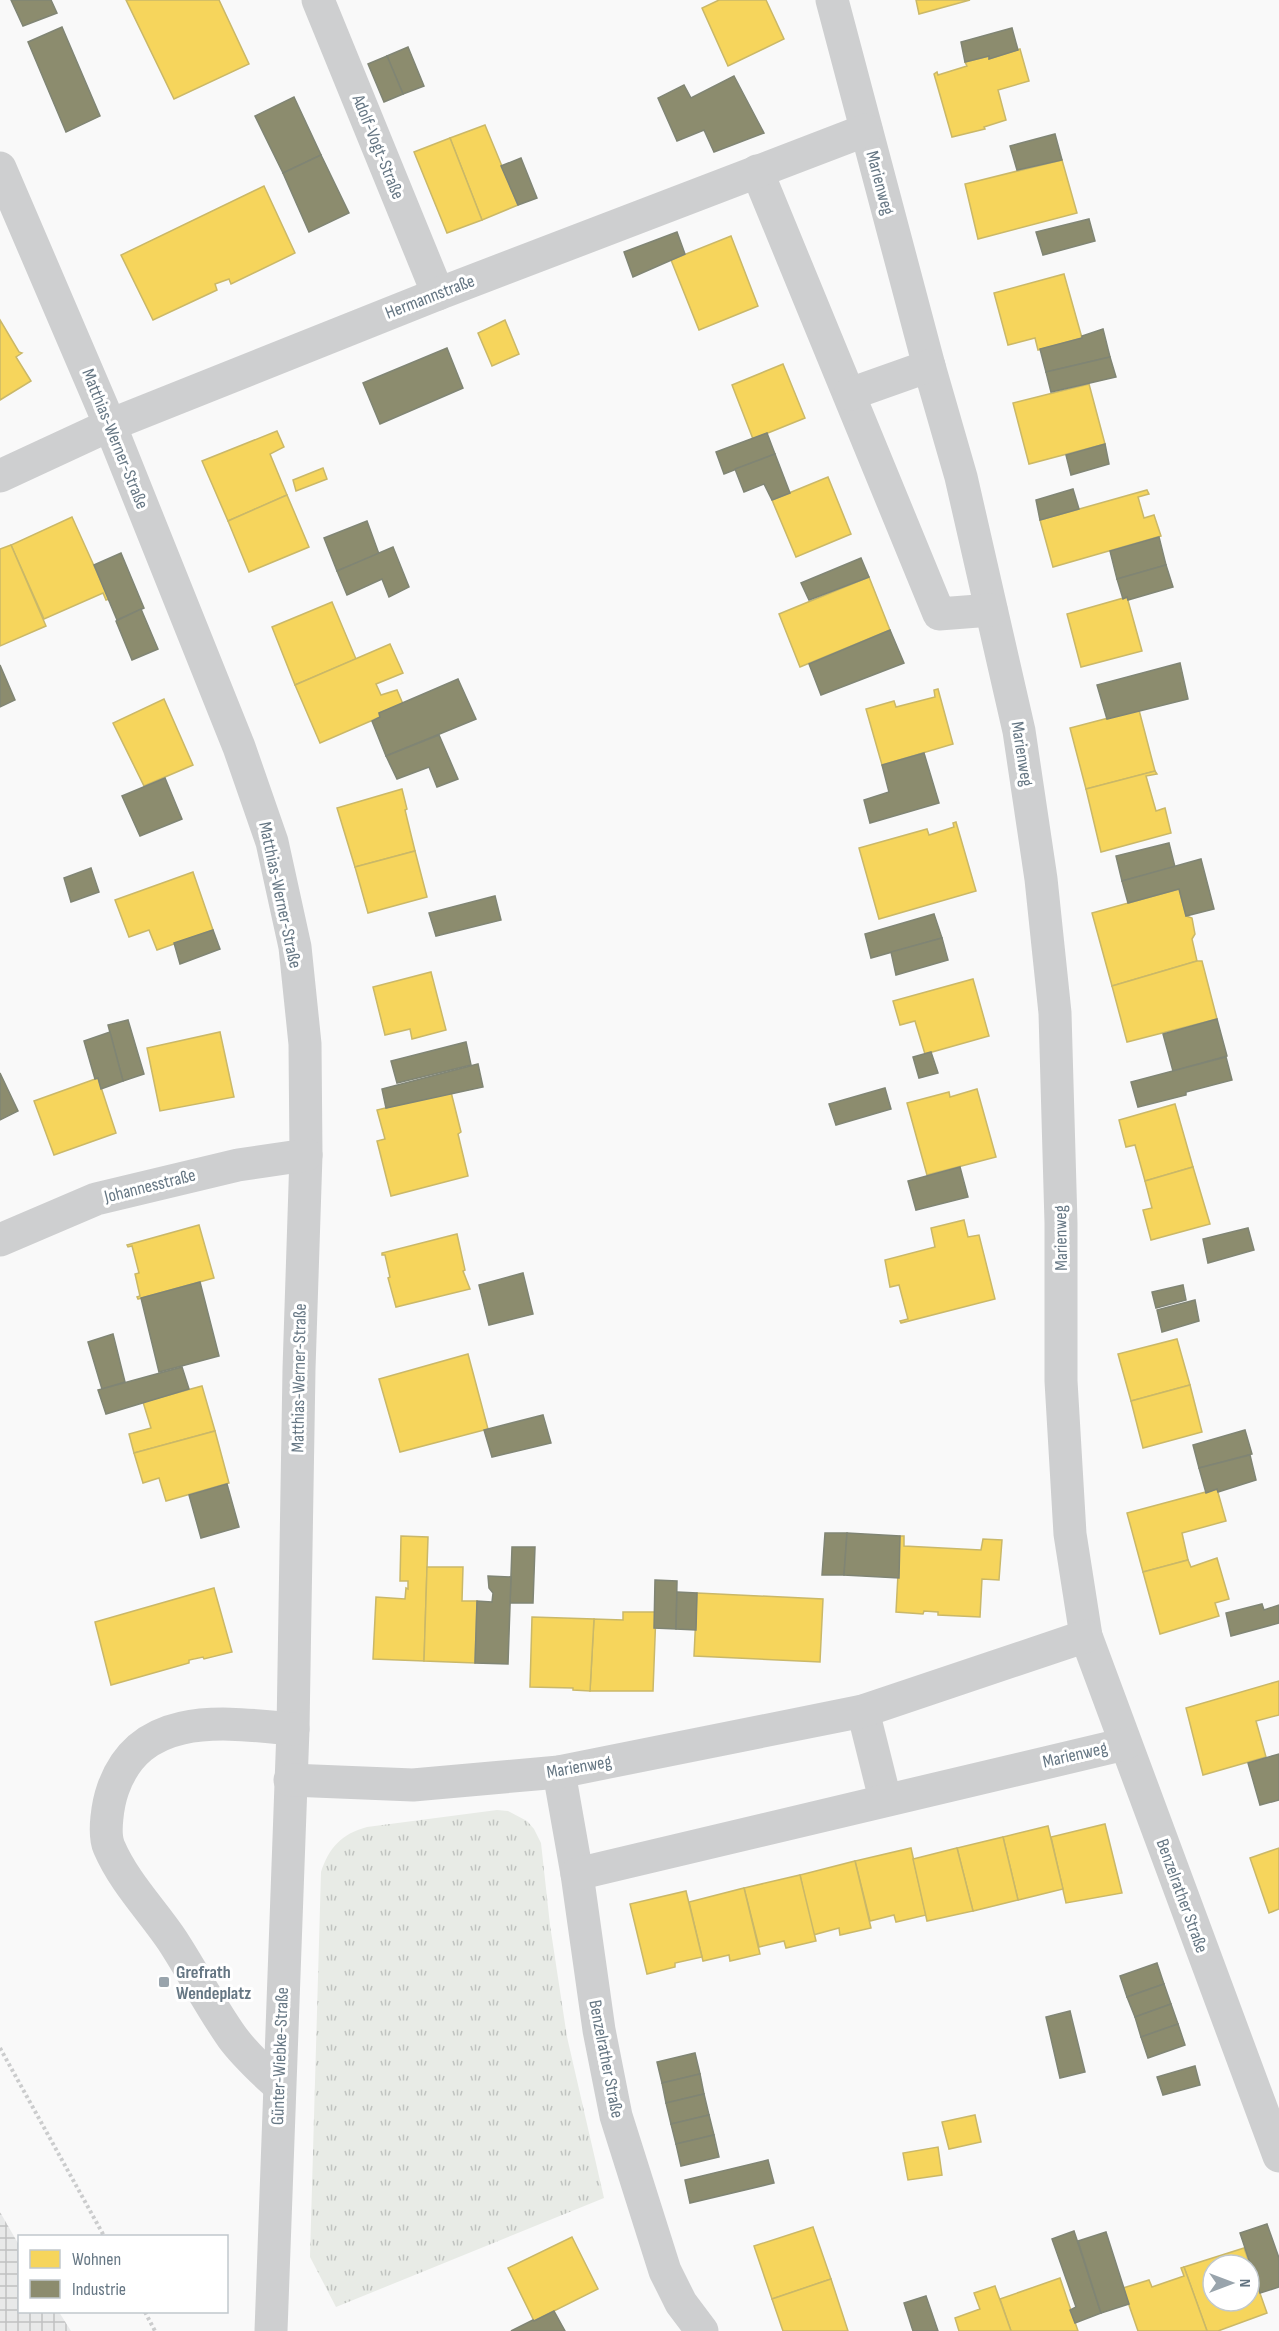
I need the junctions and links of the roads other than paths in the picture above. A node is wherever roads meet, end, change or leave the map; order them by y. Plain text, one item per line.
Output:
1 (318, 0) edge
2 (832, 0) edge
3 (866, 130) junction
4 (0, 168) edge
5 (757, 171) junction
6 (438, 294) junction
7 (929, 366) junction
8 (850, 394) junction
9 (110, 425) junction
10 (0, 476) edge
11 (991, 610) junction
12 (306, 1155) junction
13 (0, 1240) edge
14 (1086, 1636) junction
15 (863, 1711) junction
16 (293, 1729) junction
17 (1125, 1744) junction
18 (559, 1772) junction
19 (290, 1780) junction
20 (885, 1799) junction
21 (577, 1874) junction
22 (279, 2086) junction
23 (1279, 2156) edge
24 (271, 2331) edge
25 (702, 2331) edge

1 - 6 street, Adolf-Vogt-Straße
2 - 3 street, Marienweg
3 - 5 street, Hermannstraße
3 - 7 street, Marienweg
4 - 9 street, Matthias-Werner-Straße
5 - 6 street, Hermannstraße
5 - 8 street
6 - 9 street, Hermannstraße
7 - 8 street
7 - 11 street, Marienweg
8 - 11 street
9 - 10 street, Hermannstraße
9 - 12 street, Matthias-Werner-Straße
11 - 14 street, Marienweg
12 - 13 street, Johannesstraße
12 - 16 street, Matthias-Werner-Straße
14 - 15 street, Marienweg
14 - 17 street, Benzelrather Straße
15 - 18 street, Marienweg
15 - 20 street
16 - 19 street, Matthias-Werner-Straße
16 - 22 street
17 - 20 street, Marienweg
17 - 23 street, Benzelrather Straße
18 - 19 street, Marienweg
18 - 21 street, Benzelrather Straße
19 - 22 street, Günter-Wiebke-Straße
20 - 21 street, Marienweg
21 - 25 street, Benzelrather Straße
22 - 24 street, Günter-Wiebke-Straße

